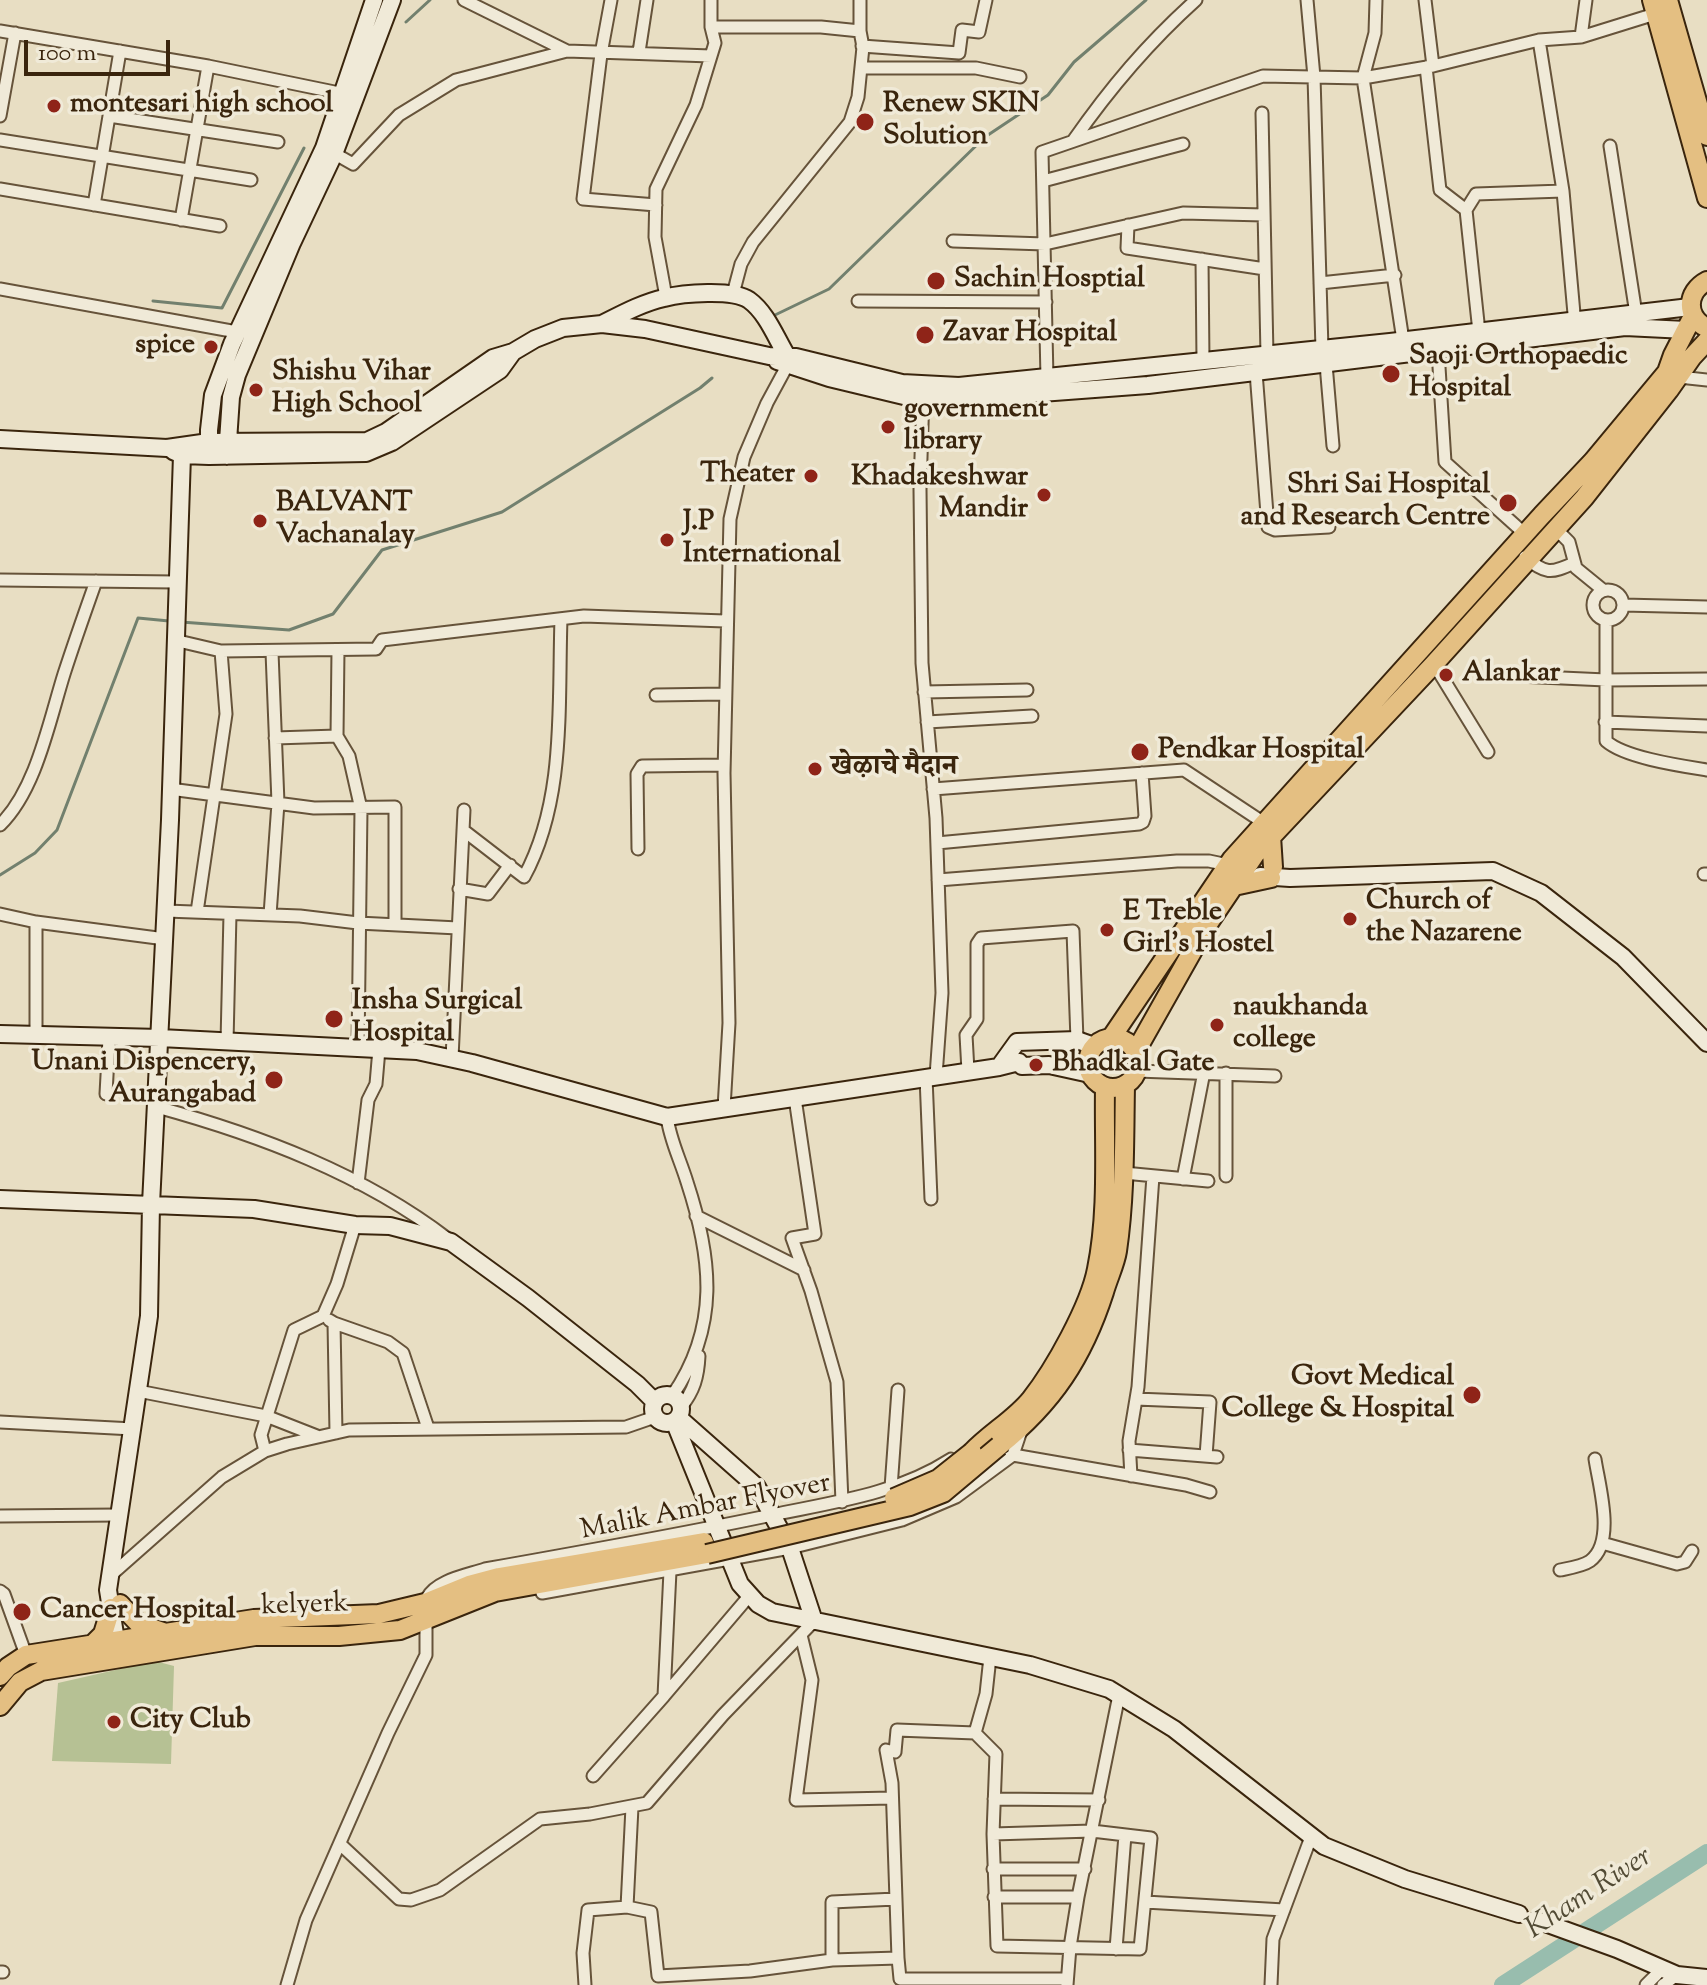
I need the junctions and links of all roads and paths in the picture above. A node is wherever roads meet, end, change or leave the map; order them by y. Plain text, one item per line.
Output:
1 (374, 0) edge
2 (392, 0) edge
3 (464, 0) edge
4 (611, 0) edge
5 (647, 0) edge
6 (711, 0) edge
7 (860, 0) edge
8 (986, 0) edge
9 (1196, 0) edge
10 (1307, 0) edge
11 (1376, 0) edge
12 (1425, 0) edge
13 (1586, 0) edge
14 (1658, 5) edge
15 (711, 27) junction
16 (0, 31) edge
17 (860, 31) junction
18 (15, 33) junction
19 (1581, 37) junction
20 (1539, 40) junction
21 (862, 46) junction
22 (120, 51) junction
23 (567, 51) junction
24 (639, 52) junction
25 (601, 54) junction
26 (711, 56) junction
27 (208, 66) junction
28 (1430, 67) junction
29 (861, 68) junction
30 (1020, 77) dead end
31 (1314, 77) junction
32 (1363, 78) junction
33 (348, 95) junction
34 (1262, 113) dead end
35 (0, 116) edge
36 (109, 116) junction
37 (197, 129) junction
38 (1707, 136) edge
39 (0, 140) edge
40 (278, 142) dead end
41 (1073, 142) junction
42 (1183, 144) dead end
43 (1610, 146) dead end
44 (329, 151) junction
45 (102, 157) junction
46 (189, 171) junction
47 (251, 180) dead end
48 (1043, 181) junction
49 (0, 189) edge
50 (1563, 191) junction
51 (1707, 198) edge
52 (94, 205) junction
53 (656, 205) junction
54 (1466, 210) junction
55 (1264, 215) junction
56 (181, 220) junction
57 (1128, 225) junction
58 (220, 226) dead end
59 (953, 241) dead end
60 (1045, 244) junction
61 (1202, 259) junction
62 (1265, 269) junction
63 (1395, 275) junction
64 (1707, 281) edge
65 (1320, 283) junction
66 (0, 289) edge
67 (733, 294) junction
68 (666, 297) junction
69 (858, 301) dead end
70 (1046, 302) junction
71 (1636, 314) junction
72 (1694, 320) edge
73 (602, 324) junction
74 (1575, 327) junction
75 (237, 332) junction
76 (1479, 332) junction
77 (1707, 341) edge
78 (1404, 348) junction
79 (1438, 351) junction
80 (1267, 355) junction
81 (1324, 356) junction
82 (787, 361) junction
83 (1203, 361) junction
84 (1256, 372) junction
85 (1679, 377) junction
86 (1047, 378) junction
87 (1707, 380) edge
88 (923, 391) junction
89 (0, 439) edge
90 (1333, 446) dead end
91 (209, 449) junction
92 (227, 449) junction
93 (174, 452) junction
94 (1542, 515) junction
95 (1329, 527) dead end
96 (1556, 528) junction
97 (1522, 547) junction
98 (1574, 563) junction
99 (0, 580) edge
100 (96, 581) junction
101 (176, 582) junction
102 (1603, 590) junction
103 (1623, 605) junction
104 (1707, 607) edge
105 (561, 619) junction
106 (1606, 620) junction
107 (725, 621) junction
108 (174, 636) junction
109 (338, 650) junction
110 (221, 651) junction
111 (272, 652) junction
112 (1434, 664) junction
113 (1518, 676) dead end
114 (1707, 679) edge
115 (1606, 680) junction
116 (1027, 690) dead end
117 (924, 692) junction
118 (725, 694) junction
119 (656, 695) dead end
120 (1032, 716) dead end
121 (927, 722) junction
122 (1605, 722) junction
123 (1707, 726) edge
124 (337, 736) junction
125 (275, 738) junction
126 (1488, 752) dead end
127 (724, 765) junction
128 (1707, 770) edge
129 (1142, 773) junction
130 (170, 789) junction
131 (933, 789) junction
132 (213, 795) junction
133 (278, 803) junction
134 (361, 809) junction
135 (464, 810) dead end
136 (0, 825) edge
137 (463, 830) junction
138 (1270, 830) junction
139 (937, 843) junction
140 (1251, 848) junction
141 (638, 849) dead end
142 (1235, 864) junction
143 (510, 865) junction
144 (1278, 875) junction
145 (938, 880) junction
146 (1234, 886) junction
147 (459, 889) junction
148 (166, 911) junction
149 (197, 912) junction
150 (0, 914) edge
151 (230, 914) junction
152 (270, 915) junction
153 (36, 922) junction
154 (358, 923) junction
155 (395, 925) junction
156 (458, 928) junction
157 (165, 939) junction
158 (0, 1034) edge
159 (36, 1036) junction
160 (109, 1038) junction
161 (160, 1038) junction
162 (1094, 1041) junction
163 (227, 1042) junction
164 (1707, 1043) edge
165 (358, 1048) junction
166 (379, 1049) junction
167 (1136, 1051) junction
168 (452, 1058) junction
169 (999, 1067) junction
170 (968, 1071) junction
171 (1204, 1072) junction
172 (1226, 1073) junction
173 (1090, 1074) junction
174 (1275, 1076) dead end
175 (931, 1077) junction
176 (1131, 1078) junction
177 (1105, 1087) junction
178 (106, 1094) dead end
179 (795, 1098) junction
180 (157, 1107) junction
181 (724, 1108) junction
182 (667, 1117) junction
183 (1124, 1173) junction
184 (1153, 1176) junction
185 (1226, 1176) dead end
186 (1183, 1179) junction
187 (1208, 1181) dead end
188 (358, 1183) junction
189 (0, 1199) edge
190 (931, 1199) dead end
191 (151, 1204) junction
192 (696, 1216) junction
193 (355, 1225) junction
194 (451, 1242) junction
195 (804, 1270) junction
196 (323, 1316) junction
197 (334, 1323) junction
198 (898, 1390) dead end
199 (138, 1391) junction
200 (1136, 1399) junction
201 (655, 1409) junction
202 (677, 1410) junction
203 (266, 1416) junction
204 (0, 1422) edge
205 (428, 1428) junction
206 (133, 1429) junction
207 (336, 1433) junction
208 (317, 1436) junction
209 (992, 1448) junction
210 (1129, 1450) junction
211 (265, 1451) junction
212 (1595, 1459) dead end
213 (1131, 1476) junction
214 (891, 1488) junction
215 (1210, 1492) dead end
216 (842, 1502) junction
217 (119, 1515) junction
218 (772, 1515) junction
219 (0, 1516) edge
220 (718, 1528) junction
221 (1602, 1543) junction
222 (790, 1548) junction
223 (1692, 1551) dead end
224 (730, 1560) junction
225 (1560, 1570) dead end
226 (670, 1571) junction
227 (110, 1576) junction
228 (0, 1591) edge
229 (486, 1595) junction
230 (750, 1595) junction
231 (116, 1606) junction
232 (426, 1611) junction
233 (814, 1621) junction
234 (273, 1627) junction
235 (165, 1633) junction
236 (801, 1635) junction
237 (93, 1644) junction
238 (123, 1648) junction
239 (26, 1655) junction
240 (990, 1657) junction
241 (0, 1676) edge
242 (1119, 1695) junction
243 (664, 1696) junction
244 (0, 1706) edge
245 (975, 1733) junction
246 (593, 1776) dead end
247 (892, 1798) junction
248 (994, 1799) junction
249 (1099, 1800) junction
250 (632, 1807) junction
251 (1092, 1831) junction
252 (993, 1834) junction
253 (1125, 1835) junction
254 (1311, 1837) junction
255 (340, 1844) junction
256 (993, 1869) junction
257 (1085, 1869) junction
258 (994, 1897) junction
259 (1078, 1897) junction
260 (896, 1899) junction
261 (1145, 1902) junction
262 (627, 1907) junction
263 (1284, 1910) junction
264 (1519, 1914) dead end
265 (1544, 1922) dead end
266 (1070, 1947) junction
267 (1116, 1949) junction
268 (898, 1958) junction
269 (832, 1960) junction
270 (1667, 1976) edge
271 (1707, 1978) edge
272 (1067, 1982) edge
273 (287, 1985) edge
274 (585, 1985) edge
275 (1271, 1985) edge
276 (1646, 1985) edge

1 - 33 street
2 - 33 street
3 - 23 street
4 - 25 street
5 - 24 street
6 - 15 street
7 - 17 street
8 - 21 street
9 - 41 street
10 - 31 street
11 - 32 street
12 - 28 street
13 - 19 street
14 - 19 street
14 - 38 main road
14 - 51 main road
15 - 17 street
15 - 26 street
16 - 18 street
17 - 21 street
18 - 22 street
18 - 35 street
19 - 20 street
20 - 28 street
20 - 50 street
21 - 29 street
22 - 27 street
22 - 36 street
23 - 25 street
23 - 44 street
24 - 25 street
24 - 26 street
25 - 53 street
26 - 53 street
27 - 33 street
27 - 37 street
28 - 32 street
28 - 54 street
29 - 30 street
29 - 67 street
31 - 32 street
31 - 41 street
31 - 65 street
32 - 63 street
33 - 44 street
34 - 55 street
36 - 37 street
36 - 45 street
37 - 40 street
37 - 46 street
39 - 45 street
41 - 48 street
42 - 48 street
43 - 71 street
44 - 75 street
44 - 92 street
45 - 46 street
45 - 52 street
46 - 47 street
46 - 56 street
48 - 60 street
49 - 52 street
50 - 54 street
50 - 74 street
52 - 56 street
53 - 68 street
54 - 76 street
55 - 57 street
55 - 62 street
56 - 58 street
57 - 60 street
57 - 61 street
59 - 60 street
60 - 70 street
61 - 62 street
61 - 83 street
62 - 80 street
63 - 65 street
63 - 78 street
64 - 72 main road
65 - 81 street
66 - 75 street
67 - 68 street
67 - 82 street
68 - 73 street
69 - 70 street
70 - 86 street
71 - 72 street
71 - 74 street
72 - 74 street
72 - 94 main road
73 - 82 street
73 - 92 street
74 - 76 street
74 - 79 street
75 - 91 street
76 - 78 street
77 - 85 main road
78 - 79 street
78 - 81 street
79 - 97 street
80 - 81 street
80 - 83 street
81 - 84 street
81 - 90 street
82 - 88 street
82 - 107 street
83 - 86 street
84 - 88 street
84 - 95 street
85 - 87 street
85 - 96 main road
86 - 88 street
88 - 117 street
89 - 93 street
91 - 92 street
91 - 93 street
93 - 101 street
94 - 96 street
94 - 97 main road
96 - 97 main road
96 - 98 street
97 - 98 street
97 - 112 main road
97 - 138 main road
98 - 102 street
99 - 100 street
100 - 101 street
100 - 136 street
101 - 108 street
102 - 103 street
102 - 106 street
103 - 104 street
103 - 106 street
105 - 107 street
105 - 109 street
105 - 143 street
106 - 115 street
107 - 118 street
108 - 110 street
108 - 130 street
109 - 111 street
109 - 124 street
110 - 111 street
110 - 132 street
111 - 125 street
112 - 126 street
112 - 138 main road
113 - 115 street
114 - 115 street
115 - 122 street
116 - 117 street
117 - 121 street
118 - 119 street
118 - 127 street
120 - 121 street
121 - 131 street
122 - 123 street
122 - 128 street
124 - 125 street
124 - 134 street
125 - 133 street
127 - 141 street
127 - 181 street
129 - 131 street
129 - 138 street
129 - 139 street
130 - 132 street
130 - 148 street
131 - 139 street
132 - 133 street
132 - 149 street
133 - 134 street
133 - 152 street
134 - 154 street
134 - 155 street
135 - 137 street
137 - 143 street
137 - 147 street
138 - 140 main road
138 - 144 main road
139 - 145 street
140 - 142 main road
140 - 144 street
142 - 144 street
142 - 145 street
142 - 146 main road
142 - 162 main road
143 - 147 street
144 - 146 main road
144 - 164 street
145 - 175 street
146 - 167 main road
147 - 156 street
148 - 149 street
148 - 157 street
149 - 151 street
150 - 153 street
151 - 152 street
151 - 163 street
152 - 154 street
153 - 157 street
153 - 159 street
154 - 155 street
154 - 165 street
155 - 156 street
156 - 168 street
157 - 161 street
158 - 159 street
159 - 160 street
160 - 161 street
160 - 178 street
161 - 163 street
161 - 180 street
162 - 167 main road
162 - 169 street
162 - 170 street
162 - 173 main road
163 - 165 street
165 - 166 street
166 - 168 street
166 - 188 street
167 - 176 main road
168 - 182 street
169 - 170 street
169 - 173 street
170 - 175 street
171 - 172 street
171 - 176 street
171 - 186 street
172 - 174 street
172 - 185 street
173 - 177 main road
175 - 179 street
175 - 190 street
176 - 177 main road
176 - 183 main road, Malik Ambar Flyover
177 - 209 main road
179 - 181 street
179 - 195 street
180 - 188 street
180 - 191 street
181 - 182 street
182 - 192 street
183 - 184 street
183 - 209 main road, Malik Ambar Flyover
184 - 186 street
184 - 200 street
186 - 187 street
188 - 194 street
189 - 191 street
191 - 193 street
191 - 199 street
192 - 195 street
192 - 202 street
193 - 194 street
193 - 196 street
194 - 201 street
195 - 216 street
196 - 197 street
196 - 203 street
197 - 205 street
197 - 207 street
198 - 214 street
199 - 203 street
199 - 206 street
200 - 210 street
200 - 210 street
201 - 202 street
201 - 202 street
201 - 205 street
202 - 218 street
202 - 220 street
203 - 208 street
203 - 211 street
204 - 206 street
205 - 207 street
206 - 217 street
207 - 208 street
208 - 211 street
209 - 213 street
209 - 214 street
209 - 222 street
209 - 229 main road, Malik Ambar Flyover, bridge
209 - 232 main road, Malik Ambar Flyover, bridge
210 - 213 street
211 - 227 street
212 - 221 street
213 - 215 street
214 - 216 street
216 - 218 street
217 - 219 street
217 - 227 street
218 - 220 street
218 - 222 street
220 - 224 street
220 - 232 street
221 - 223 street
221 - 225 street
222 - 224 street
222 - 233 street
224 - 226 street
224 - 230 street
226 - 229 street
226 - 243 street
227 - 231 street
228 - 239 street
229 - 232 main road, kelyerk
230 - 233 street
230 - 243 street
231 - 235 main road
231 - 237 main road
231 - 238 street
232 - 234 main road, kelyerk
232 - 255 street
233 - 236 street
233 - 240 street
234 - 235 main road
234 - 238 main road, kelyerk
235 - 238 main road
236 - 247 street
236 - 250 street
237 - 238 main road
237 - 239 main road
238 - 244 main road, kelyerk
239 - 241 main road
240 - 242 street
240 - 245 street
242 - 249 street
242 - 254 street
243 - 246 street
245 - 247 street
245 - 248 street
247 - 260 street
248 - 249 street
248 - 252 street
249 - 251 street
250 - 255 street
250 - 262 street
251 - 252 street
251 - 253 street
251 - 257 street
252 - 256 street
253 - 261 street
253 - 267 street
254 - 263 street
254 - 264 street
255 - 273 street
256 - 257 street
256 - 258 street
257 - 259 street
258 - 259 street
258 - 266 street
259 - 266 street
260 - 268 street
260 - 269 street
261 - 263 street
261 - 267 street
262 - 269 street
262 - 274 street
263 - 275 street
265 - 270 street
266 - 267 street
266 - 272 street
268 - 269 street
268 - 272 street
270 - 271 street
270 - 276 street

